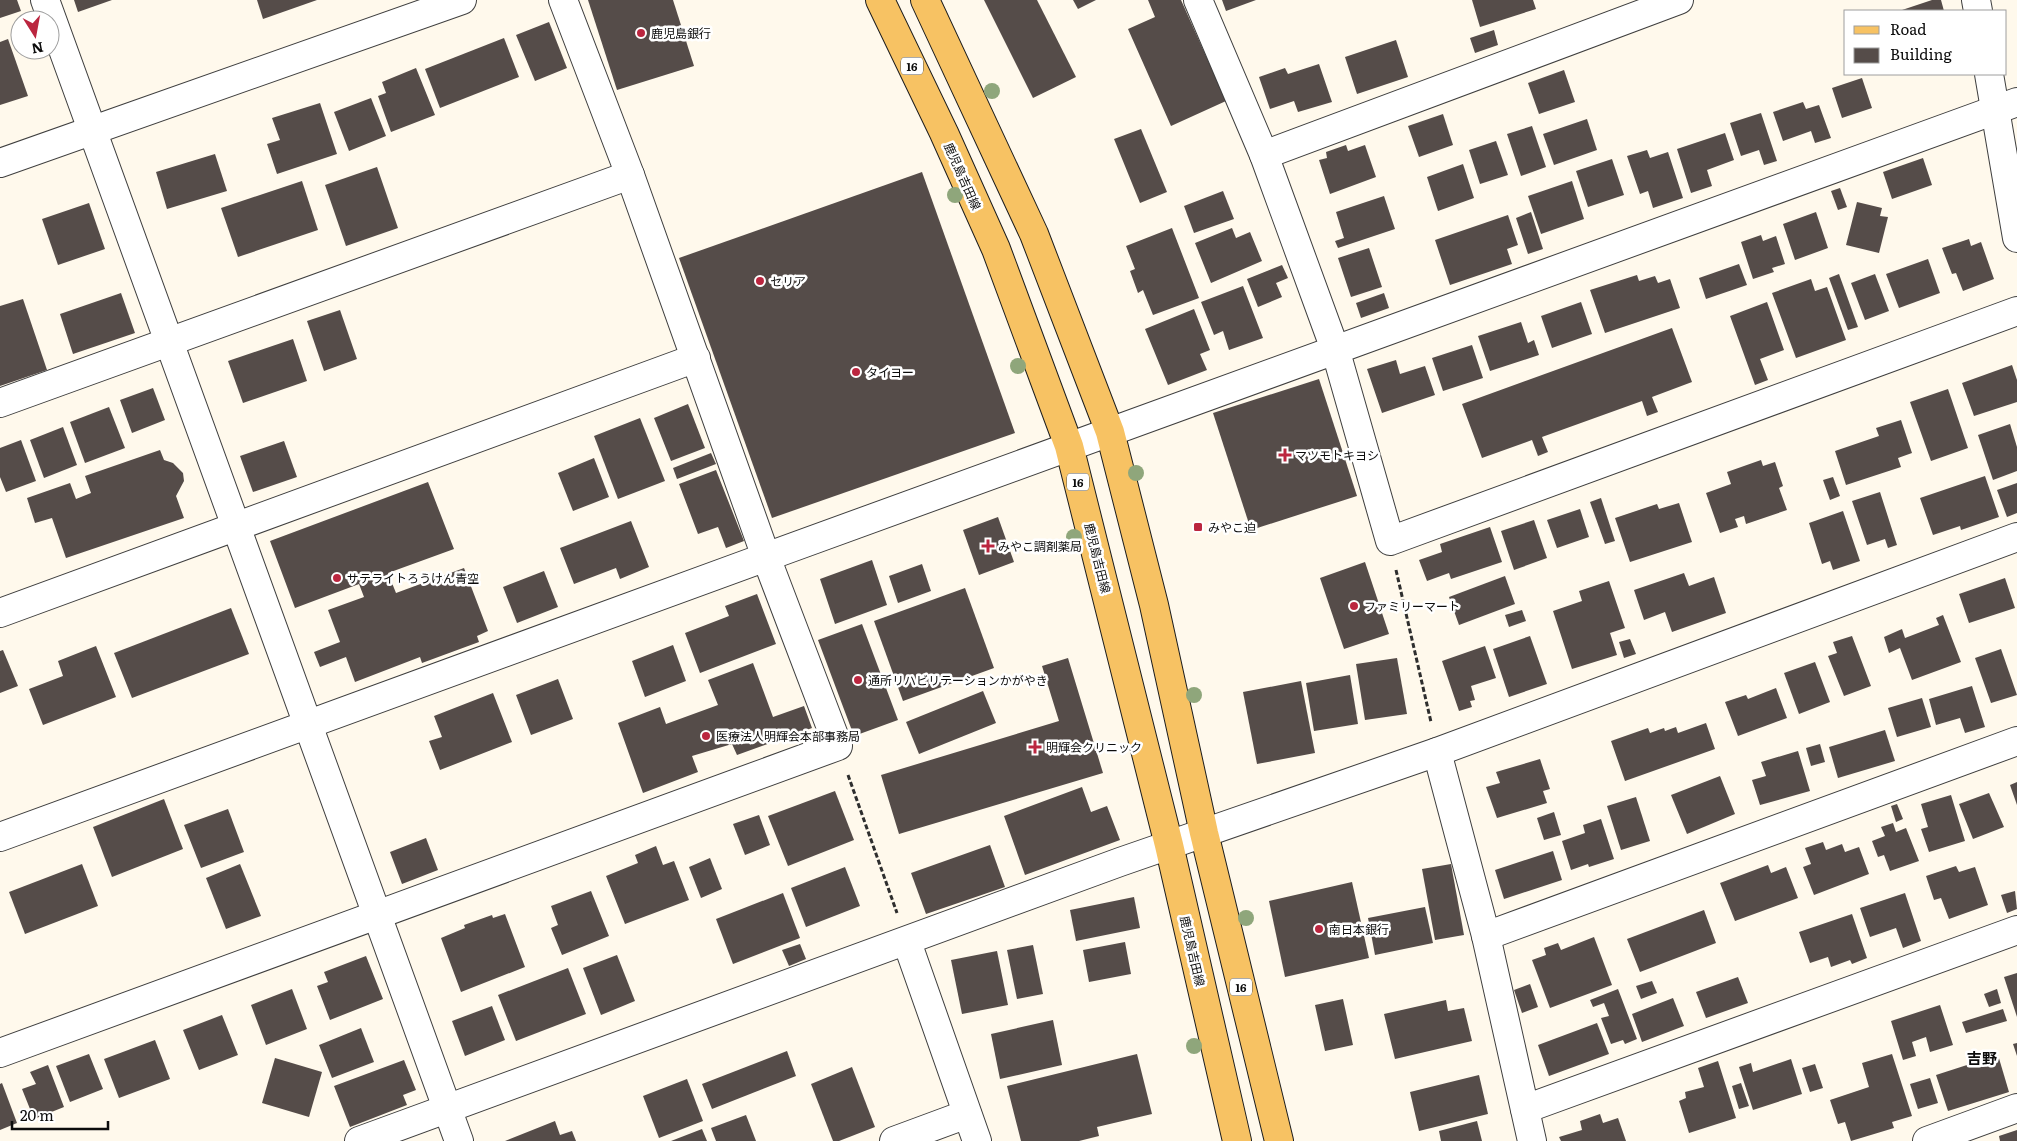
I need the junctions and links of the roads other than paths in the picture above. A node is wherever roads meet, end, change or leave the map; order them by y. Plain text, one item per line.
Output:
1 (45, 0) edge
2 (462, 0) edge
3 (563, 0) edge
4 (880, 0) edge
5 (925, 0) edge
6 (1198, 0) edge
7 (1679, 0) edge
8 (1990, 75) edge
9 (2006, 106) edge
10 (92, 129) junction
11 (1264, 155) junction
12 (0, 163) edge
13 (630, 174) junction
14 (2017, 238) edge
15 (2017, 311) edge
16 (168, 342) junction
17 (1336, 352) junction
18 (696, 358) junction
19 (0, 403) edge
20 (1110, 432) junction
21 (1069, 446) junction
22 (236, 526) junction
23 (2017, 537) edge
24 (766, 557) junction
25 (0, 613) edge
26 (308, 724) junction
27 (2017, 741) edge
28 (1437, 752) junction
29 (1204, 832) junction
30 (0, 837) edge
31 (1169, 845) junction
32 (376, 915) junction
33 (2017, 930) edge
34 (1486, 936) junction
35 (907, 942) junction
36 (0, 1053) edge
37 (2017, 1108) edge
38 (446, 1109) junction
39 (1525, 1109) junction
40 (967, 1114) junction
41 (359, 1141) edge
42 (459, 1141) edge
43 (894, 1141) edge
44 (977, 1141) edge
45 (1237, 1141) edge
46 (1279, 1141) edge
47 (1532, 1141) edge
48 (1928, 1141) edge

1 - 10 street
2 - 10 street
3 - 13 street
4 - 21 main road, 鹿児島吉田線 / 16
5 - 20 main road, 16
6 - 11 street
7 - 11 street
8 - 9 street
9 - 14 street
9 - 17 street
10 - 12 street
10 - 16 street
11 - 17 street
13 - 16 street
13 - 18 street
15 - 17 street
16 - 19 street
16 - 22 street
17 - 20 street
18 - 22 street
18 - 24 street
20 - 21 street
20 - 29 main road, 16
21 - 24 street
21 - 31 main road, 鹿児島吉田線 / 16
22 - 25 street
22 - 26 street
23 - 28 street
24 - 26 street
24 - 32 street
26 - 30 street
26 - 32 street
27 - 34 street
28 - 29 street
28 - 34 street
29 - 31 street
29 - 46 main road, 16
31 - 35 street
31 - 45 main road, 鹿児島吉田線 / 16
32 - 36 street
32 - 38 street
33 - 39 street
34 - 39 street
35 - 38 street
35 - 40 street
37 - 48 street
38 - 41 street
38 - 42 street
39 - 47 street
40 - 43 street
40 - 44 street

